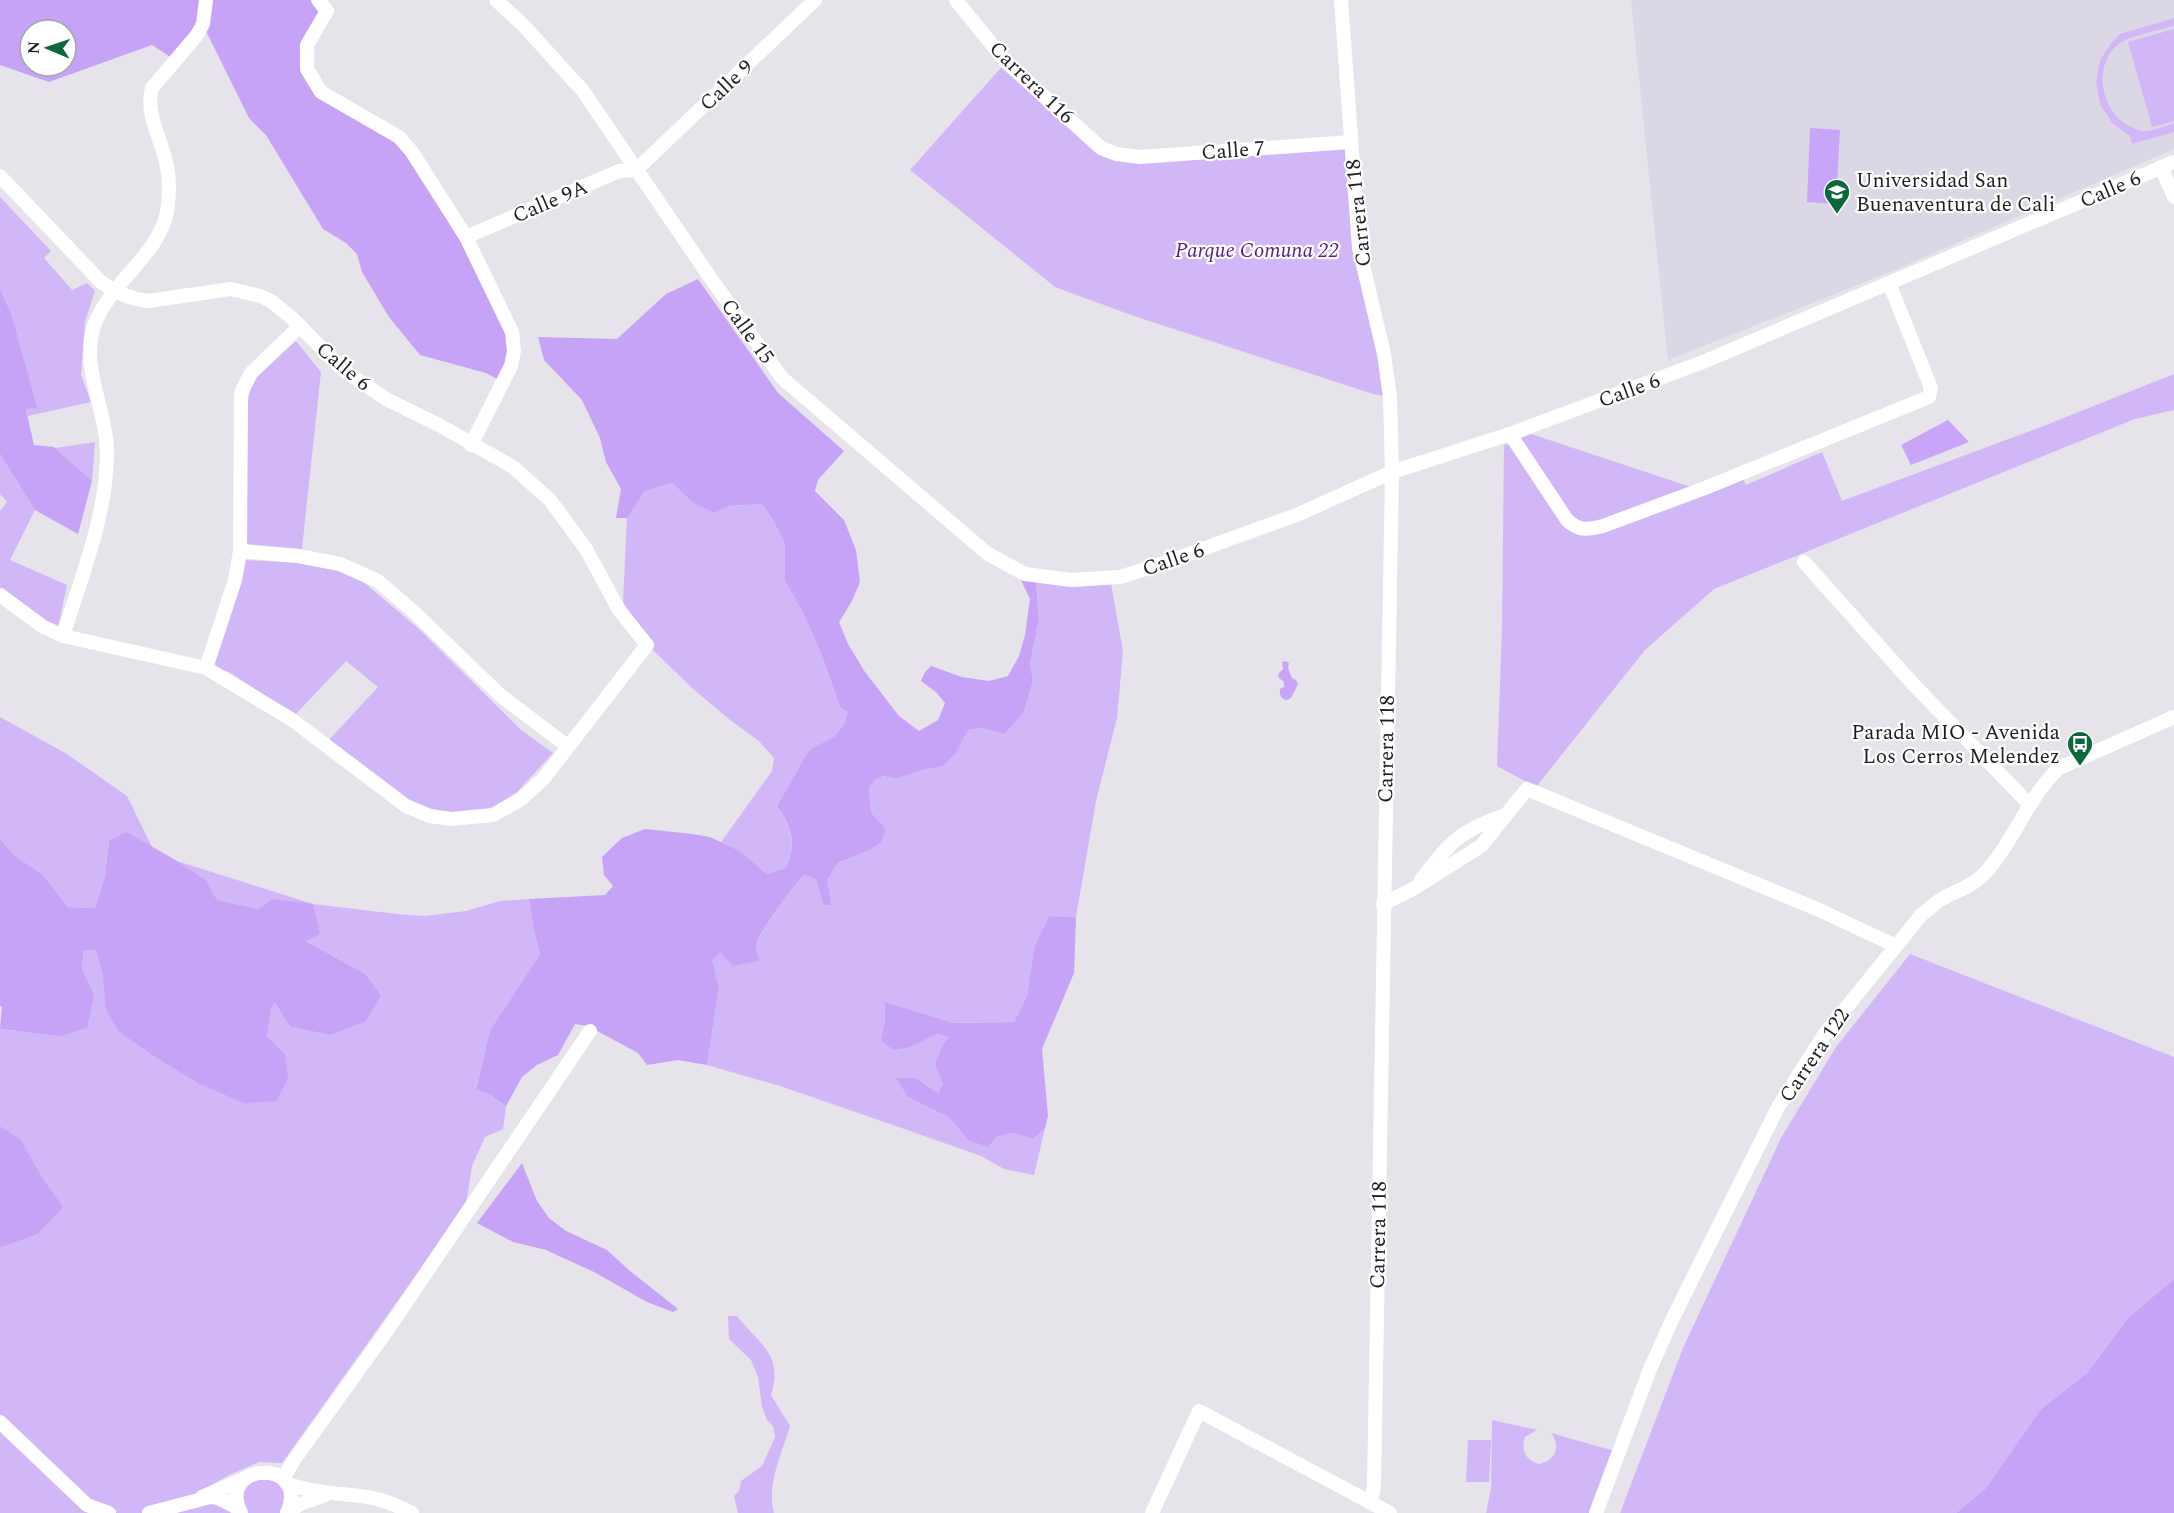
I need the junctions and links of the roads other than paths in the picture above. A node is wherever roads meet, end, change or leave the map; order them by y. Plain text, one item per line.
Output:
1 (206, 0) edge
2 (318, 0) edge
3 (496, 0) edge
4 (815, 0) edge
5 (956, 0) edge
6 (1341, 0) edge
7 (1350, 142) junction
8 (1116, 154) joint
9 (2168, 164) edge
10 (636, 170) junction
11 (0, 176) edge
12 (2174, 197) edge
13 (466, 237) junction
14 (1889, 283) junction
15 (113, 290) junction
16 (299, 327) junction
17 (1510, 434) junction
18 (471, 445) junction
19 (1392, 472) junction
20 (240, 551) junction
21 (1804, 562) dead end
22 (1071, 580) joint
23 (0, 594) edge
24 (63, 636) junction
25 (206, 668) junction
26 (2174, 717) edge
27 (567, 746) junction
28 (2030, 805) junction
29 (1508, 814) junction
30 (1413, 889) junction
31 (1383, 904) junction
32 (1896, 946) junction
33 (590, 1031) dead end
34 (0, 1422) edge
35 (246, 1478) junction
36 (281, 1479) junction
37 (333, 1494) junction
38 (198, 1499) junction
39 (1371, 1502) junction
40 (240, 1511) edge
41 (109, 1513) edge
42 (149, 1513) edge
43 (287, 1513) edge
44 (412, 1513) edge
45 (1152, 1513) edge
46 (1390, 1513) edge
47 (1596, 1513) edge

1 - 15 street
2 - 13 street
3 - 10 street, Calle 15
4 - 10 street, Calle 9
5 - 8 street, Carrera 116
6 - 7 street, Carrera 118
7 - 8 street, Calle 7
7 - 19 street, Carrera 118
9 - 12 street
9 - 14 street, Calle 6
10 - 13 street, Calle 9A
10 - 22 street, Calle 15
11 - 15 street, Calle 6
13 - 18 street
14 - 17 street, Calle 6
14 - 17 street
15 - 16 street, Calle 6
15 - 24 street
16 - 18 street, Calle 6
16 - 20 street
17 - 19 street, Calle 6
18 - 27 street, Calle 6
19 - 22 street, Calle 6
19 - 31 street, Carrera 118
20 - 25 street
20 - 27 street
21 - 28 street
23 - 24 street
24 - 25 street
25 - 27 street
26 - 28 street, Carrera 122
28 - 32 street, Carrera 122
29 - 30 street
29 - 30 street
29 - 32 street
30 - 31 street
31 - 39 street, Carrera 118
32 - 47 street, Carrera 122
33 - 36 street
34 - 41 street
35 - 36 street
35 - 38 street
35 - 40 street
36 - 37 street
36 - 43 street
37 - 43 street
37 - 44 street
38 - 40 street
38 - 42 street
39 - 45 street
39 - 46 street

